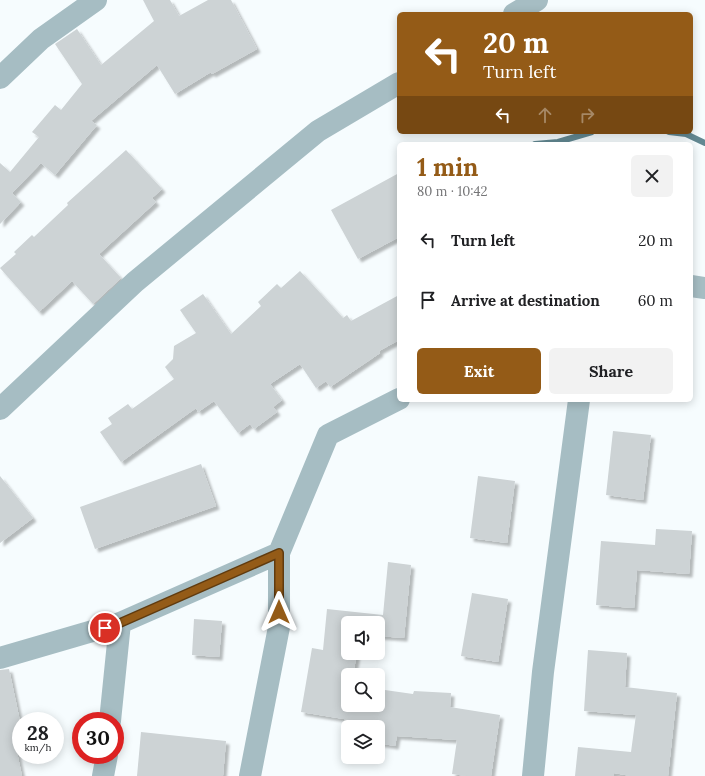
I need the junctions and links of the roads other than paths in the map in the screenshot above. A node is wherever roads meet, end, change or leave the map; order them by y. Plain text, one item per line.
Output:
1 (96, 0) edge
2 (537, 0) edge
3 (517, 12) edge
4 (0, 78) edge
5 (397, 84) edge
6 (693, 286) edge
7 (705, 288) edge
8 (397, 400) edge
9 (579, 402) edge
10 (0, 409) edge
11 (279, 553) junction
12 (120, 623) junction
13 (0, 658) edge
14 (111, 712) edge
15 (105, 764) edge
16 (103, 776) edge
17 (250, 776) edge
18 (533, 776) edge

1 - 4 street
2 - 3 street
5 - 10 street
6 - 7 street
8 - 11 street
9 - 18 street
11 - 12 street
11 - 17 street
12 - 13 street
12 - 14 street
15 - 16 street

